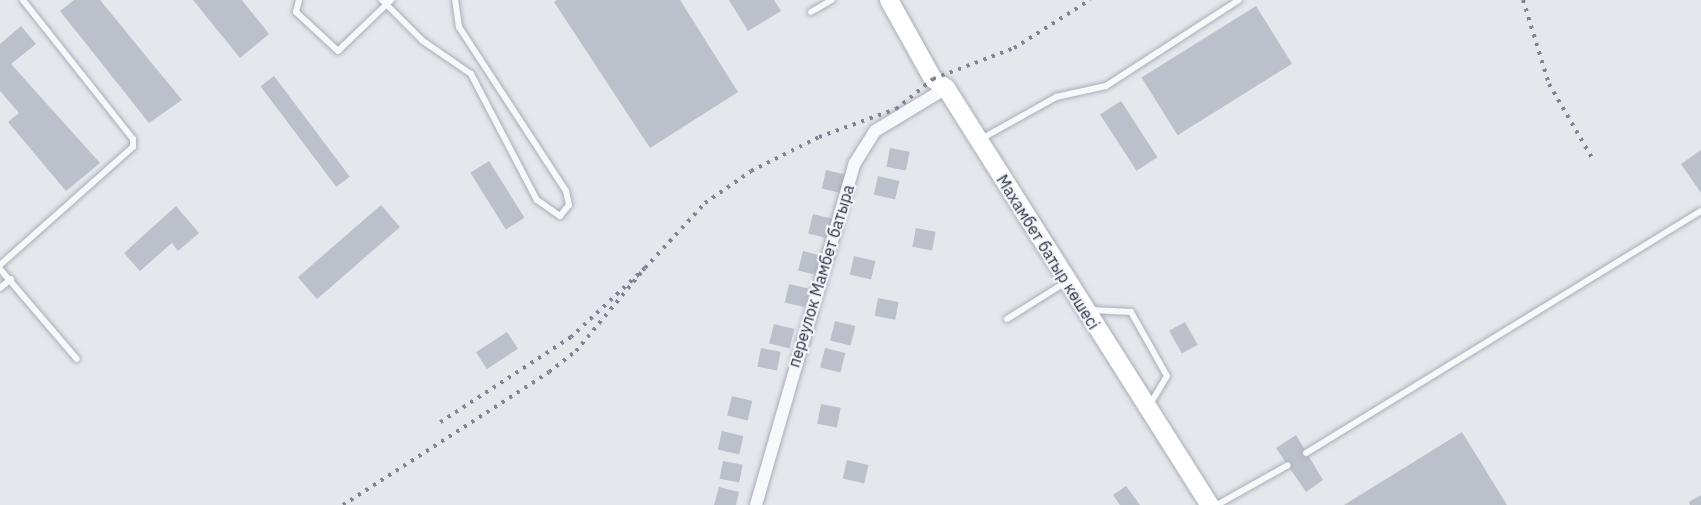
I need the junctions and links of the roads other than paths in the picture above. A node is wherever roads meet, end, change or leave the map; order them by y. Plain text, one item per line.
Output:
1 (23, 0) edge
2 (299, 0) edge
3 (455, 0) edge
4 (832, 0) edge
5 (889, 0) edge
6 (1239, 0) edge
7 (387, 2) edge
8 (811, 12) dead end
9 (946, 88) junction
10 (978, 140) junction
11 (1701, 211) edge
12 (0, 267) edge
13 (11, 279) junction
14 (1067, 282) junction
15 (0, 288) edge
16 (1084, 309) junction
17 (1007, 319) dead end
18 (78, 360) dead end
19 (1147, 410) junction
20 (1306, 453) dead end
21 (1288, 465) dead end
22 (756, 505) edge
23 (1210, 505) edge
24 (1217, 505) edge

1 - 12 lane
2 - 7 lane
3 - 7 lane
4 - 8 lane
5 - 9 street, Махамбет батыр көшесі
6 - 10 lane
9 - 10 street, Махамбет батыр көшесі
9 - 22 street, переулок Мамбет батыра
10 - 14 street, Махамбет батыр көшесі
11 - 20 lane
12 - 13 lane
13 - 15 lane
13 - 18 lane
14 - 16 street, Махамбет батыр көшесі
14 - 17 lane
16 - 19 street, Махамбет батыр көшесі
16 - 19 lane
19 - 23 street, Махамбет батыр көшесі
21 - 24 lane

